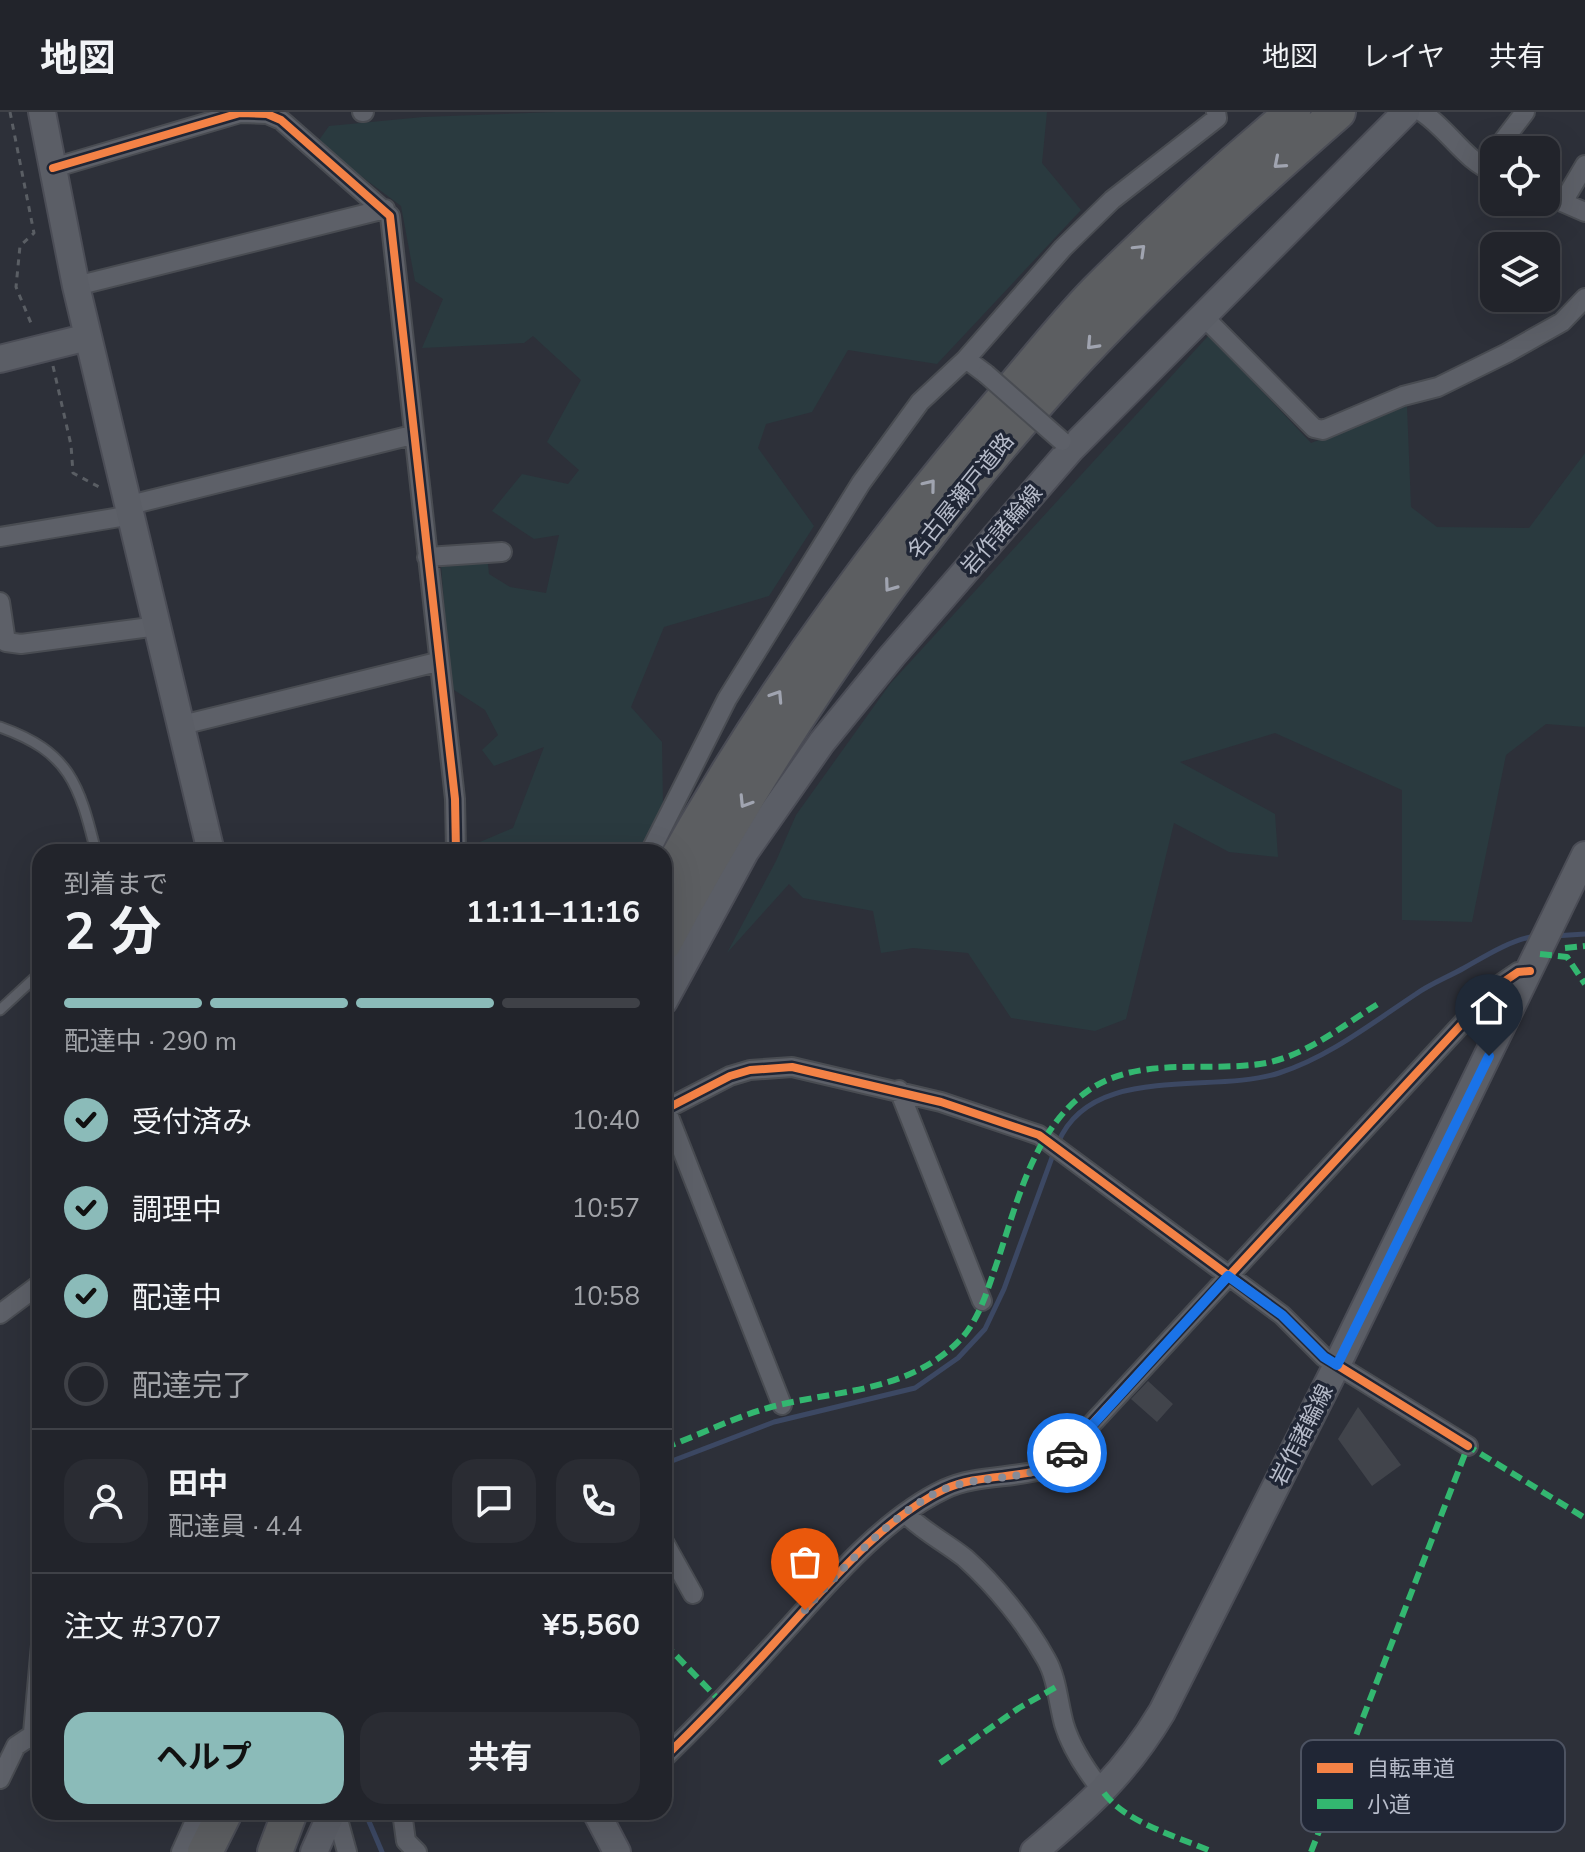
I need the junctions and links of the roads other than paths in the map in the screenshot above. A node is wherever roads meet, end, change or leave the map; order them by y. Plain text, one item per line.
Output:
1 (42, 112) edge
2 (1216, 112) edge
3 (1293, 112) edge
4 (1338, 112) edge
5 (1406, 112) edge
6 (1422, 112) edge
7 (1525, 112) edge
8 (238, 113) edge
9 (1508, 136) edge
10 (1480, 152) edge
11 (1585, 165) edge
12 (53, 168) junction
13 (1560, 192) edge
14 (1560, 200) edge
15 (385, 209) junction
16 (1585, 212) edge
17 (76, 286) junction
18 (1585, 298) edge
19 (1202, 315) junction
20 (88, 337) junction
21 (0, 359) edge
22 (966, 359) junction
23 (412, 435) junction
24 (1066, 445) junction
25 (126, 513) junction
26 (0, 537) edge
27 (502, 552) dead end
28 (427, 557) junction
29 (0, 602) edge
30 (158, 626) junction
31 (437, 662) junction
32 (182, 725) junction
33 (0, 727) edge
34 (94, 844) edge
35 (209, 844) edge
36 (456, 844) edge
37 (654, 844) edge
38 (1585, 855) edge
39 (672, 869) edge
40 (672, 928) edge
41 (1536, 961) junction
42 (32, 980) edge
43 (672, 986) edge
44 (0, 1010) edge
45 (899, 1090) junction
46 (672, 1105) edge
47 (672, 1127) edge
48 (1228, 1276) junction
49 (32, 1291) edge
50 (982, 1301) dead end
51 (0, 1314) edge
52 (1337, 1365) junction
53 (782, 1405) dead end
54 (1468, 1446) dead end
55 (906, 1514) junction
56 (672, 1556) edge
57 (693, 1594) dead end
58 (32, 1740) edge
59 (672, 1750) edge
60 (0, 1779) edge
61 (1104, 1793) junction
62 (195, 1820) edge
63 (221, 1820) edge
64 (287, 1820) edge
65 (330, 1820) edge
66 (337, 1820) edge
67 (403, 1820) edge
68 (603, 1820) edge
69 (181, 1852) edge
70 (205, 1852) edge
71 (275, 1852) edge
72 (314, 1852) edge
73 (347, 1852) edge
74 (417, 1852) edge
75 (617, 1852) edge
76 (1034, 1852) edge

1 - 12 main road
2 - 22 street
39 -> 3 highway, 名古屋瀬戸道路
4 -> 40 highway, 名古屋瀬戸道路
5 - 19 main road, 岩作諸輪線
6 - 10 street
7 - 9 street
8 - 12 street
8 - 15 street
11 - 13 street
12 - 17 main road
14 - 16 street
15 - 17 street
15 - 23 street
17 - 20 main road
18 - 19 street
19 - 24 main road, 岩作諸輪線
20 - 21 main road
20 - 25 main road
22 - 24 street, bridge
22 - 37 street
23 - 25 street
23 - 28 street
24 - 43 main road, 岩作諸輪線
25 - 26 street
25 - 30 main road
27 - 28 street
28 - 31 street
29 - 30 street
30 - 32 main road
31 - 32 street
31 - 36 street
32 - 35 main road
33 - 34 lane
38 - 41 main road, 岩作諸輪線
41 - 48 street
41 - 52 main road, 岩作諸輪線
42 - 44 lane
45 - 46 street
45 - 48 street
45 - 50 street
47 - 53 street
48 - 52 street
48 - 55 street
49 - 51 street
52 - 54 street
52 - 61 main road, 岩作諸輪線
55 - 59 street
55 - 61 street
56 - 57 street
58 - 60 street
61 - 76 main road, 岩作諸輪線
62 - 69 street
63 - 70 highway
64 - 71 highway
65 - 72 main road
66 - 73 street
67 - 74 street
68 - 75 main road

